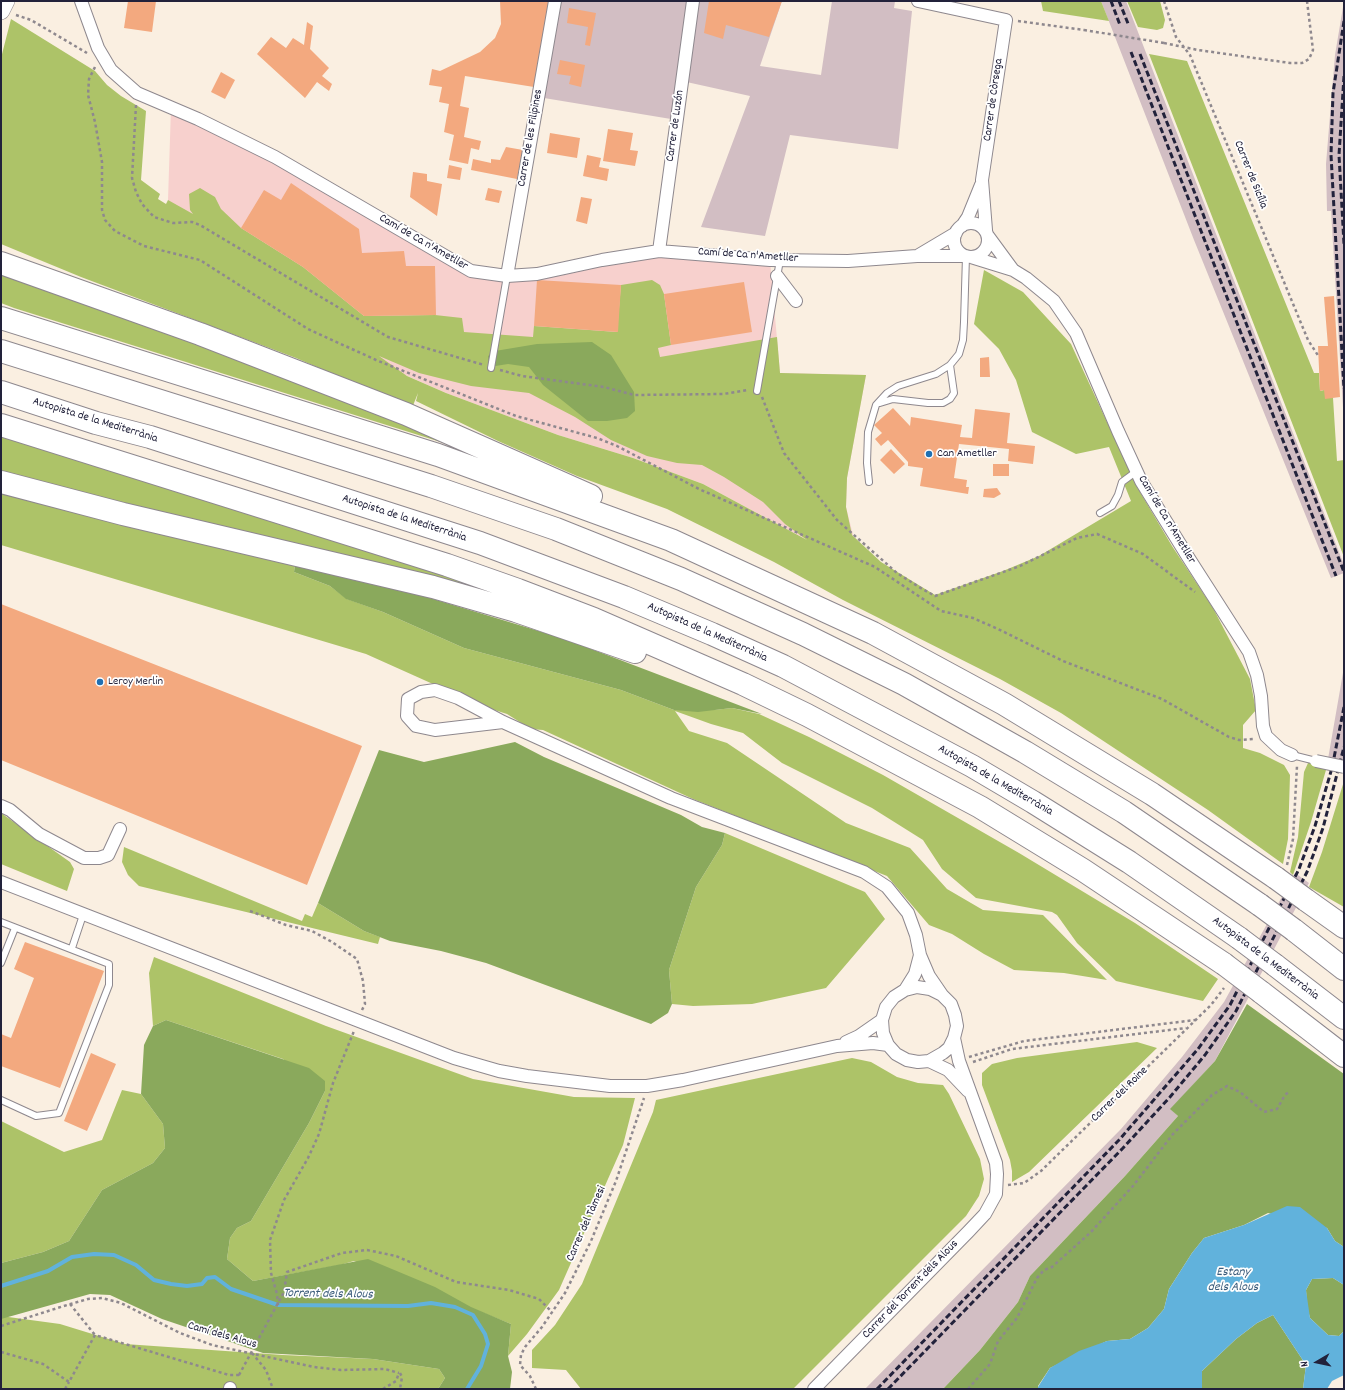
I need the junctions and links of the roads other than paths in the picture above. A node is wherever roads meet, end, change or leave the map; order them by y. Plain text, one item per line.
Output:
1 (81, 1) edge
2 (555, 1) edge
3 (692, 1) edge
4 (918, 1) edge
5 (982, 180) junction
6 (959, 230) junction
7 (987, 233) junction
8 (659, 251) junction
9 (917, 256) junction
10 (968, 256) junction
11 (780, 260) junction
12 (1, 263) edge
13 (1013, 270) junction
14 (507, 276) junction
15 (777, 276) junction
16 (796, 301) dead end
17 (1, 318) edge
18 (1, 351) edge
19 (950, 365) junction
20 (491, 368) road end
21 (757, 391) road end
22 (1, 392) edge
23 (876, 405) junction
24 (1, 425) edge
25 (1137, 471) junction
26 (1, 482) edge
27 (869, 482) dead end
28 (1100, 513) dead end
29 (775, 587) junction
30 (807, 715) junction
31 (503, 722) junction
32 (1292, 755) joint
33 (1316, 761) joint
34 (1344, 767) edge
35 (1, 806) edge
36 (120, 829) dead end
37 (1, 882) edge
38 (83, 915) junction
39 (1, 922) edge
40 (1344, 927) edge
41 (15, 928) junction
42 (72, 948) junction
43 (920, 955) junction
44 (1, 963) edge
45 (1344, 969) edge
46 (905, 990) junction
47 (942, 995) junction
48 (1344, 1018) edge
49 (882, 1020) junction
50 (954, 1038) junction
51 (888, 1045) junction
52 (837, 1046) junction
53 (1344, 1056) edge
54 (930, 1061) junction
55 (970, 1094) junction
56 (1, 1100) edge
57 (814, 1389) edge

1 - 14 street, Camí de Ca n'Ametller
2 - 14 street, Carrer de les Filipines
3 - 8 street, Carrer de Luzón
4 - 5 street, Carrer de Còrsega
5 - 6 street, Carrer de Còrsega
5 - 7 street, Carrer de Còrsega
6 - 7 street
6 - 9 street, Camí de Ca n'Ametller
6 - 10 street
7 - 10 street
7 - 13 street, Camí de Ca n'Ametller
8 - 11 street, Camí de Ca n'Ametller
8 - 14 street, Camí de Ca n'Ametller
9 - 10 street, Camí de Ca n'Ametller
9 - 11 street, Camí de Ca n'Ametller
10 - 13 street, Camí de Ca n'Ametller
10 - 19 lane
11 - 15 lane
12 - 29 highway
13 - 25 street, Camí de Ca n'Ametller
14 - 20 lane
15 - 16 street
15 - 21 lane
17 - 29 highway
18 - 45 highway, bridge
19 - 23 lane
19 - 23 lane
22 - 48 highway, Autopista de la Mediterrània, bridge
23 - 27 lane
24 - 30 highway
25 - 28 lane
25 - 32 street, Camí de Ca n'Ametller
26 - 30 highway
29 - 40 highway, bridge
30 - 53 highway, bridge
31 - 31 street
31 - 43 street
32 - 33 lane
33 - 34 street, bridge
35 - 36 street
37 - 38 street
38 - 42 lane
38 - 52 street
39 - 41 lane
41 - 42 lane
41 - 44 lane
42 - 56 lane
43 - 46 street
43 - 47 street
46 - 47 street
46 - 49 street
47 - 50 street
49 - 51 street
49 - 52 street
50 - 54 street
50 - 55 street
51 - 52 street
51 - 54 street
54 - 55 street
55 - 57 street, Carrer del Torrent dels Alous

